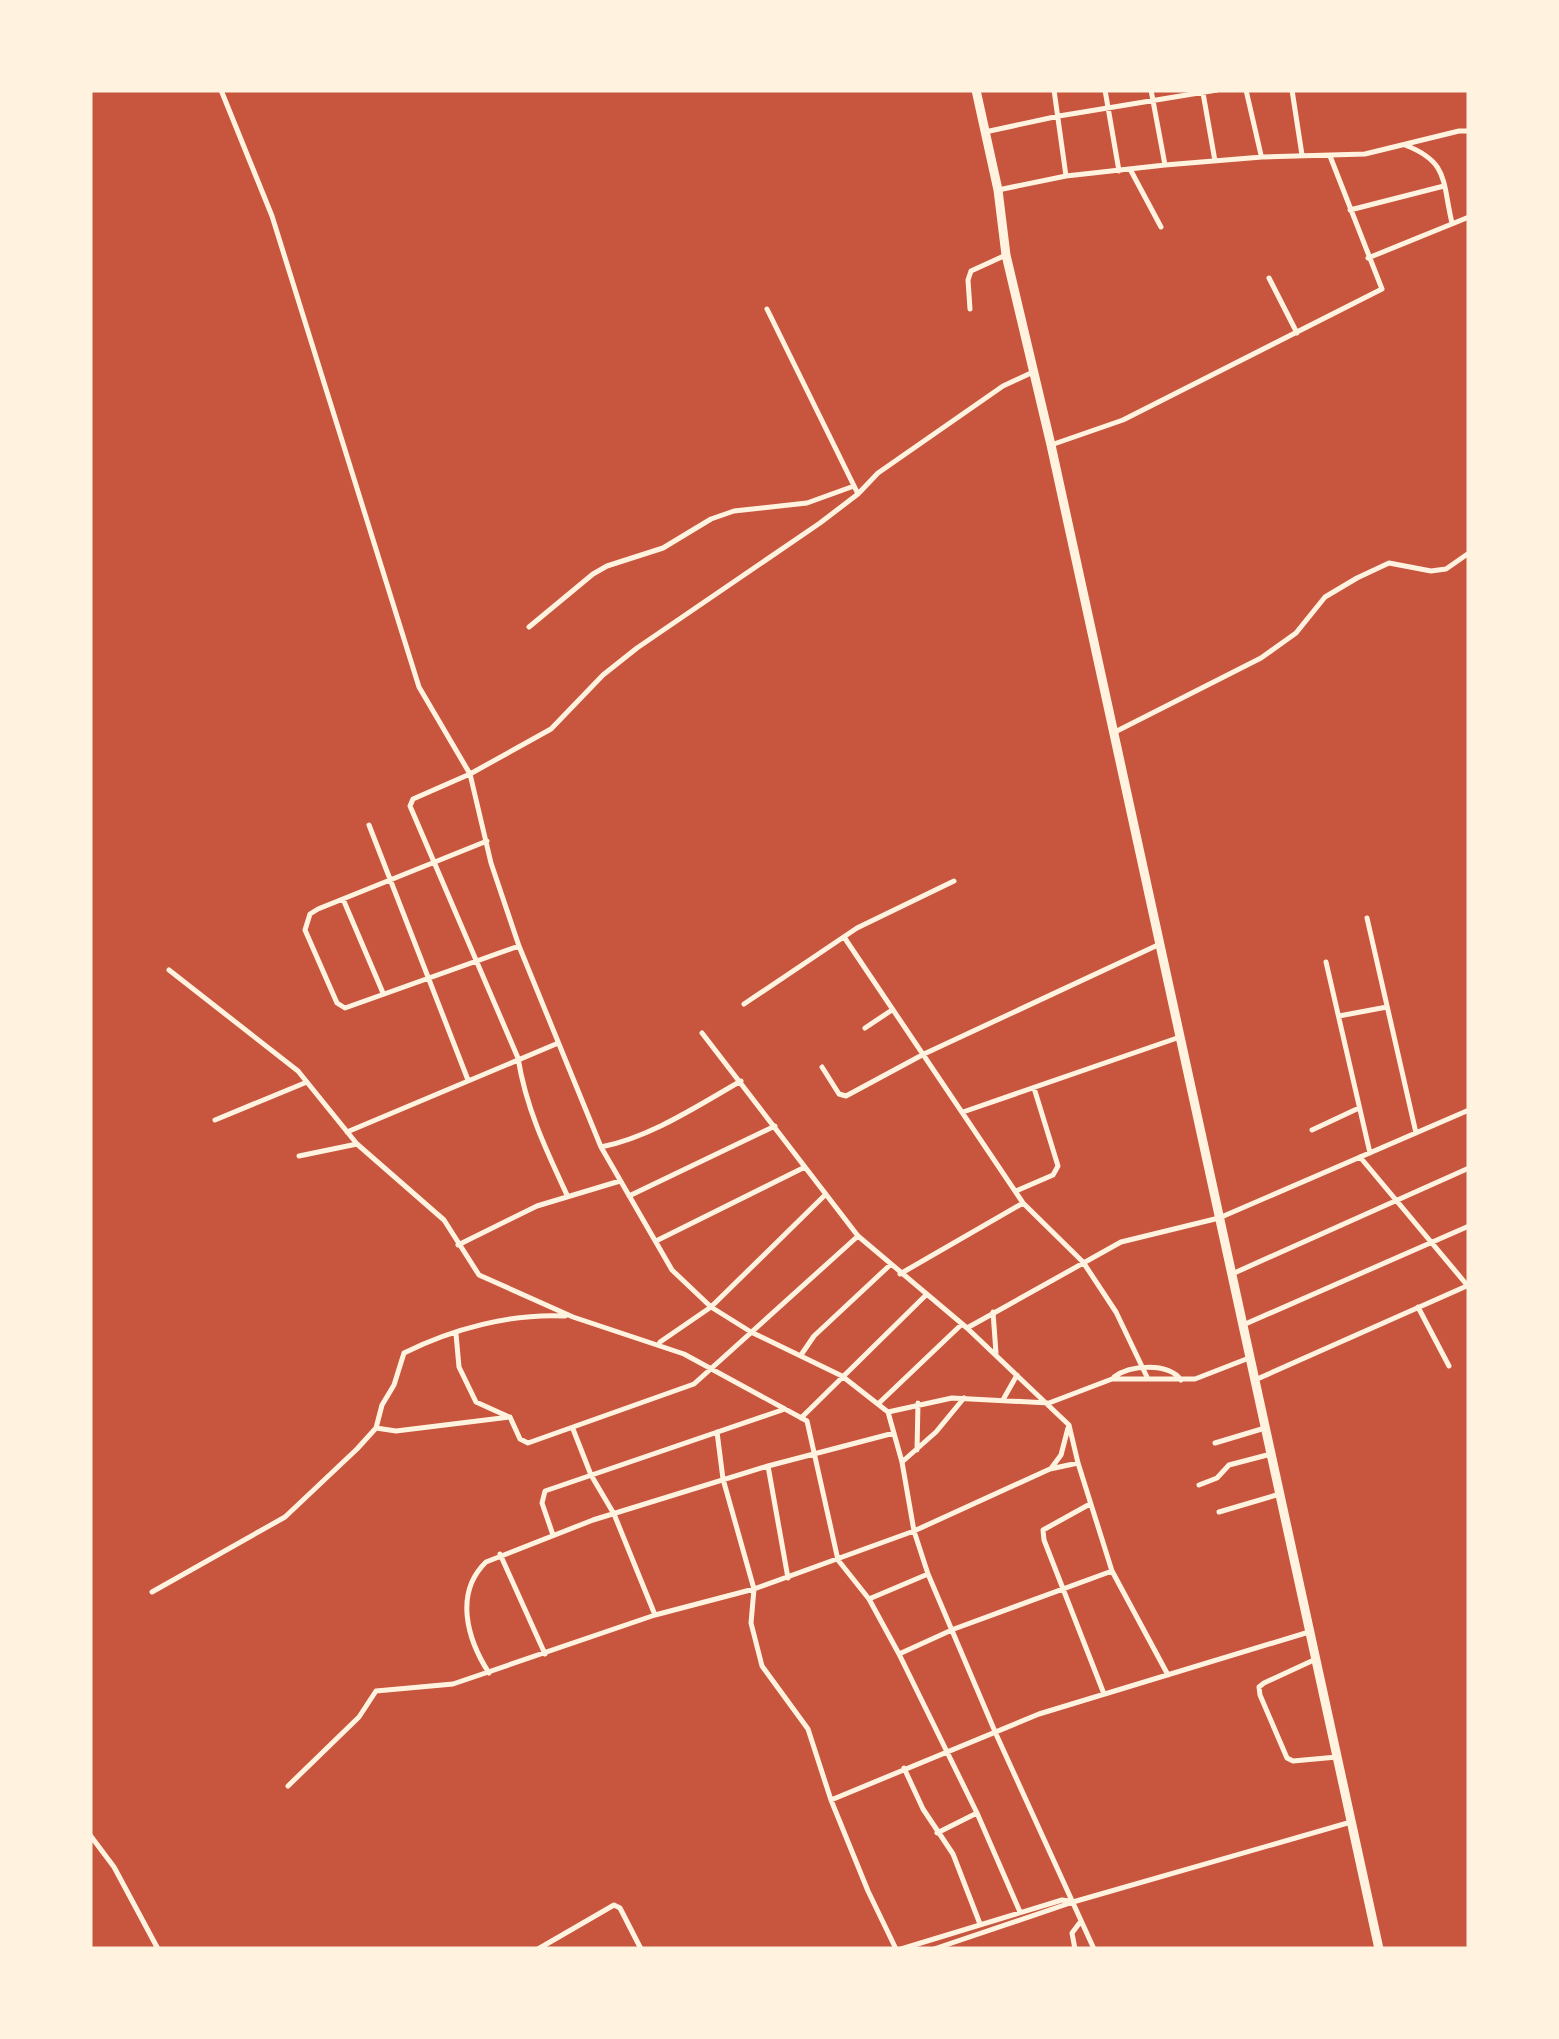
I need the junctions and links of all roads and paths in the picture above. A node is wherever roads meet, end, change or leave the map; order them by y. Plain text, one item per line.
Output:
1 (221, 90) edge
2 (976, 90) edge
3 (1054, 90) edge
4 (1105, 90) edge
5 (1151, 90) edge
6 (1217, 90) edge
7 (1246, 90) edge
8 (1292, 90) edge
9 (1202, 91) edge
10 (1153, 100) junction
11 (1109, 108) junction
12 (1059, 116) junction
13 (985, 132) junction
14 (1469, 132) edge
15 (1402, 144) junction
16 (1262, 156) junction
17 (1302, 156) junction
18 (1330, 156) junction
19 (1215, 160) junction
20 (1165, 165) junction
21 (1130, 169) junction
22 (1119, 170) junction
23 (1066, 176) junction
24 (1444, 186) junction
25 (998, 190) junction
26 (1350, 210) junction
27 (1469, 216) edge
28 (1452, 224) junction
29 (1161, 227) dead end
30 (1006, 255) junction
31 (1368, 258) junction
32 (1268, 278) dead end
33 (766, 308) dead end
34 (970, 308) dead end
35 (1296, 332) junction
36 (1031, 373) junction
37 (1051, 445) junction
38 (854, 486) junction
39 (858, 494) junction
40 (1469, 553) edge
41 (529, 627) dead end
42 (1113, 733) junction
43 (470, 774) junction
44 (369, 825) dead end
45 (488, 841) junction
46 (434, 862) junction
47 (389, 881) junction
48 (954, 881) dead end
49 (343, 899) junction
50 (1366, 918) dead end
51 (844, 937) junction
52 (1160, 944) junction
53 (518, 946) junction
54 (476, 961) junction
55 (1326, 962) dead end
56 (170, 970) dead end
57 (426, 977) junction
58 (383, 993) junction
59 (744, 1004) dead end
60 (1387, 1006) junction
61 (892, 1010) junction
62 (1339, 1016) junction
63 (865, 1028) dead end
64 (702, 1033) dead end
65 (1180, 1038) junction
66 (556, 1044) junction
67 (924, 1054) junction
68 (518, 1058) junction
69 (822, 1067) dead end
70 (468, 1080) junction
71 (742, 1081) junction
72 (307, 1082) junction
73 (1034, 1088) junction
74 (1360, 1108) junction
75 (1469, 1110) edge
76 (963, 1112) junction
77 (215, 1120) dead end
78 (776, 1126) junction
79 (1312, 1130) dead end
80 (347, 1132) junction
81 (1416, 1133) junction
82 (358, 1144) junction
83 (601, 1147) junction
84 (1370, 1152) junction
85 (299, 1156) dead end
86 (1360, 1157) junction
87 (804, 1167) junction
88 (1469, 1168) edge
89 (620, 1181) junction
90 (1016, 1192) junction
91 (825, 1195) junction
92 (567, 1196) junction
93 (629, 1196) junction
94 (1396, 1201) junction
95 (1022, 1203) junction
96 (1219, 1218) junction
97 (1469, 1226) edge
98 (858, 1236) junction
99 (656, 1241) junction
100 (1431, 1243) junction
101 (458, 1245) junction
102 (1084, 1262) junction
103 (890, 1265) junction
104 (900, 1274) junction
105 (1232, 1274) junction
106 (1468, 1286) edge
107 (926, 1295) junction
108 (711, 1307) junction
109 (1418, 1307) junction
110 (993, 1312) junction
111 (573, 1316) junction
112 (1243, 1325) junction
113 (964, 1326) junction
114 (751, 1332) junction
115 (456, 1334) junction
116 (658, 1343) junction
117 (801, 1355) junction
118 (996, 1355) junction
119 (1250, 1357) junction
120 (1449, 1366) dead end
121 (1144, 1368) junction
122 (712, 1369) junction
123 (1017, 1374) junction
124 (842, 1376) junction
125 (1147, 1377) junction
126 (1112, 1379) junction
127 (1181, 1380) junction
128 (1254, 1380) junction
129 (964, 1398) junction
130 (1004, 1398) junction
131 (1049, 1403) junction
132 (878, 1404) junction
133 (918, 1404) junction
134 (785, 1409) junction
135 (888, 1412) junction
136 (510, 1417) junction
137 (804, 1420) junction
138 (1069, 1425) junction
139 (376, 1428) junction
140 (1265, 1428) junction
141 (574, 1429) junction
142 (717, 1432) junction
143 (894, 1432) junction
144 (1214, 1443) dead end
145 (917, 1450) junction
146 (814, 1452) junction
147 (1271, 1454) junction
148 (902, 1462) junction
149 (1078, 1463) junction
150 (768, 1466) junction
151 (1050, 1469) junction
152 (591, 1475) junction
153 (723, 1479) junction
154 (1198, 1485) dead end
155 (1280, 1494) junction
156 (1090, 1504) junction
157 (1219, 1512) dead end
158 (614, 1514) junction
159 (914, 1531) junction
160 (552, 1535) junction
161 (500, 1554) junction
162 (838, 1560) junction
163 (1112, 1572) junction
164 (928, 1574) junction
165 (788, 1578) junction
166 (754, 1589) junction
167 (1065, 1590) junction
168 (152, 1592) dead end
169 (870, 1599) junction
170 (655, 1615) junction
171 (954, 1629) junction
172 (1310, 1632) junction
173 (545, 1654) junction
174 (899, 1654) junction
175 (1316, 1659) junction
176 (489, 1672) junction
177 (1168, 1675) junction
178 (1104, 1694) junction
179 (996, 1734) junction
180 (948, 1752) junction
181 (1337, 1757) junction
182 (904, 1768) junction
183 (288, 1786) dead end
184 (831, 1800) junction
185 (977, 1813) junction
186 (1351, 1822) junction
187 (938, 1833) junction
188 (90, 1835) edge
189 (1073, 1902) junction
190 (1020, 1912) junction
191 (1081, 1921) junction
192 (980, 1924) junction
193 (158, 1949) edge
194 (538, 1949) edge
195 (641, 1949) edge
196 (899, 1949) edge
197 (934, 1949) edge
198 (1074, 1949) edge
199 (1094, 1949) edge
200 (1379, 1949) edge

1 - 43 street
2 - 13 highway
3 - 12 street
4 - 11 street
5 - 10 street
6 - 9 street
7 - 16 street
8 - 17 street
9 - 10 street
9 - 19 street
10 - 11 street
10 - 20 street
11 - 12 street
11 - 22 street
12 - 13 street
12 - 23 street
13 - 25 highway
14 - 15 street
15 - 18 street
15 - 24 street
16 - 17 street
16 - 19 street
17 - 18 street
18 - 26 street
19 - 20 street
20 - 21 street
21 - 22 street
21 - 29 street
22 - 23 street
23 - 25 street
24 - 26 street
24 - 28 street
25 - 30 highway
26 - 31 street
27 - 28 street
28 - 31 street
30 - 34 street
30 - 36 highway
31 - 35 street
32 - 35 street
33 - 38 street
35 - 37 street
36 - 37 highway
36 - 39 street
37 - 42 highway
38 - 39 street
38 - 41 street
39 - 43 street
40 - 42 street
42 - 52 highway
43 - 45 street
43 - 46 street
44 - 47 street
45 - 46 street
45 - 53 street
46 - 47 street
46 - 54 street
47 - 49 street
47 - 57 street
48 - 51 street
49 - 58 street
49 - 58 street
50 - 60 street
51 - 59 street
51 - 61 street
52 - 65 highway
52 - 67 street
53 - 54 street
53 - 66 street
54 - 57 street
54 - 68 street
55 - 62 street
56 - 72 street
57 - 58 street
57 - 70 street
60 - 62 street
60 - 81 street
61 - 63 street
61 - 67 street
62 - 74 street
64 - 71 street
65 - 73 street
65 - 96 highway
66 - 68 street
66 - 83 street
67 - 69 street
67 - 76 street
68 - 70 street
68 - 92 street
70 - 80 street
71 - 78 street
71 - 83 street
72 - 77 street
72 - 80 street
73 - 76 street
73 - 90 street
74 - 79 street
74 - 84 street
75 - 81 street
76 - 90 street
78 - 87 street
78 - 93 street
80 - 82 street
81 - 84 street
82 - 85 street
82 - 101 street
83 - 89 street
84 - 86 street
86 - 94 street
86 - 96 street
87 - 91 street
87 - 99 street
88 - 94 street
89 - 92 street
89 - 93 street
90 - 95 street
91 - 98 street
91 - 108 street
92 - 101 street
93 - 99 street
94 - 100 street
94 - 105 street
95 - 102 street
95 - 104 street
96 - 102 street
96 - 105 highway
97 - 100 street
98 - 103 street
98 - 114 street
99 - 108 street
100 - 106 street
100 - 112 street
101 - 111 street
102 - 110 street
102 - 121 street
103 - 104 street
103 - 117 street
104 - 107 street
105 - 112 highway
106 - 109 street
107 - 113 street
107 - 124 street
108 - 114 street
108 - 116 street
109 - 120 street
109 - 128 street
110 - 113 street
110 - 118 street
111 - 115 street
111 - 116 street
112 - 119 highway
113 - 118 street
113 - 132 street
114 - 117 street
114 - 122 street
115 - 136 street
115 - 139 street
116 - 122 street
117 - 124 street
118 - 123 street
119 - 127 street
119 - 128 highway
121 - 125 street
121 - 126 street
121 - 127 street
122 - 134 street
122 - 141 street
123 - 130 street
123 - 131 street
124 - 132 street
124 - 137 street
125 - 126 street
125 - 127 street
126 - 131 street
128 - 140 highway
129 - 130 street
129 - 133 street
129 - 145 street
130 - 131 street
131 - 138 street
132 - 135 street
133 - 135 street
133 - 145 street
134 - 137 street
134 - 142 street
135 - 143 street
136 - 139 street
136 - 141 street
137 - 146 street
138 - 149 street
138 - 151 street
139 - 168 street
140 - 144 street
140 - 147 highway
141 - 152 street
142 - 152 street
142 - 153 street
143 - 146 street
143 - 148 street
145 - 148 street
146 - 150 street
146 - 162 street
147 - 154 street
147 - 155 highway
148 - 159 street
149 - 151 street
149 - 156 street
150 - 153 street
150 - 165 street
151 - 159 street
152 - 158 street
152 - 160 street
153 - 158 street
153 - 166 street
155 - 157 street
155 - 172 highway
156 - 163 street
156 - 167 street
158 - 160 street
158 - 170 street
159 - 162 street
159 - 164 street
160 - 161 street
161 - 173 street
161 - 176 street
162 - 165 street
162 - 169 street
163 - 167 street
163 - 177 street
164 - 169 street
164 - 171 street
165 - 166 street
166 - 170 street
166 - 184 street
167 - 171 street
167 - 178 street
169 - 174 street
170 - 173 street
171 - 174 street
171 - 179 street
172 - 175 highway
172 - 177 street
173 - 176 street
174 - 180 street
175 - 181 highway
175 - 181 street
176 - 183 street
177 - 178 street
178 - 179 street
179 - 180 street
179 - 189 street
180 - 182 street
180 - 185 street
181 - 186 highway
182 - 184 street
182 - 187 street
184 - 196 street
185 - 187 street
185 - 190 street
186 - 189 street
186 - 200 highway
187 - 192 street
188 - 193 street
189 - 190 street
189 - 191 street
189 - 197 street
190 - 192 street
191 - 198 street
191 - 199 street
192 - 196 street
194 - 195 street

